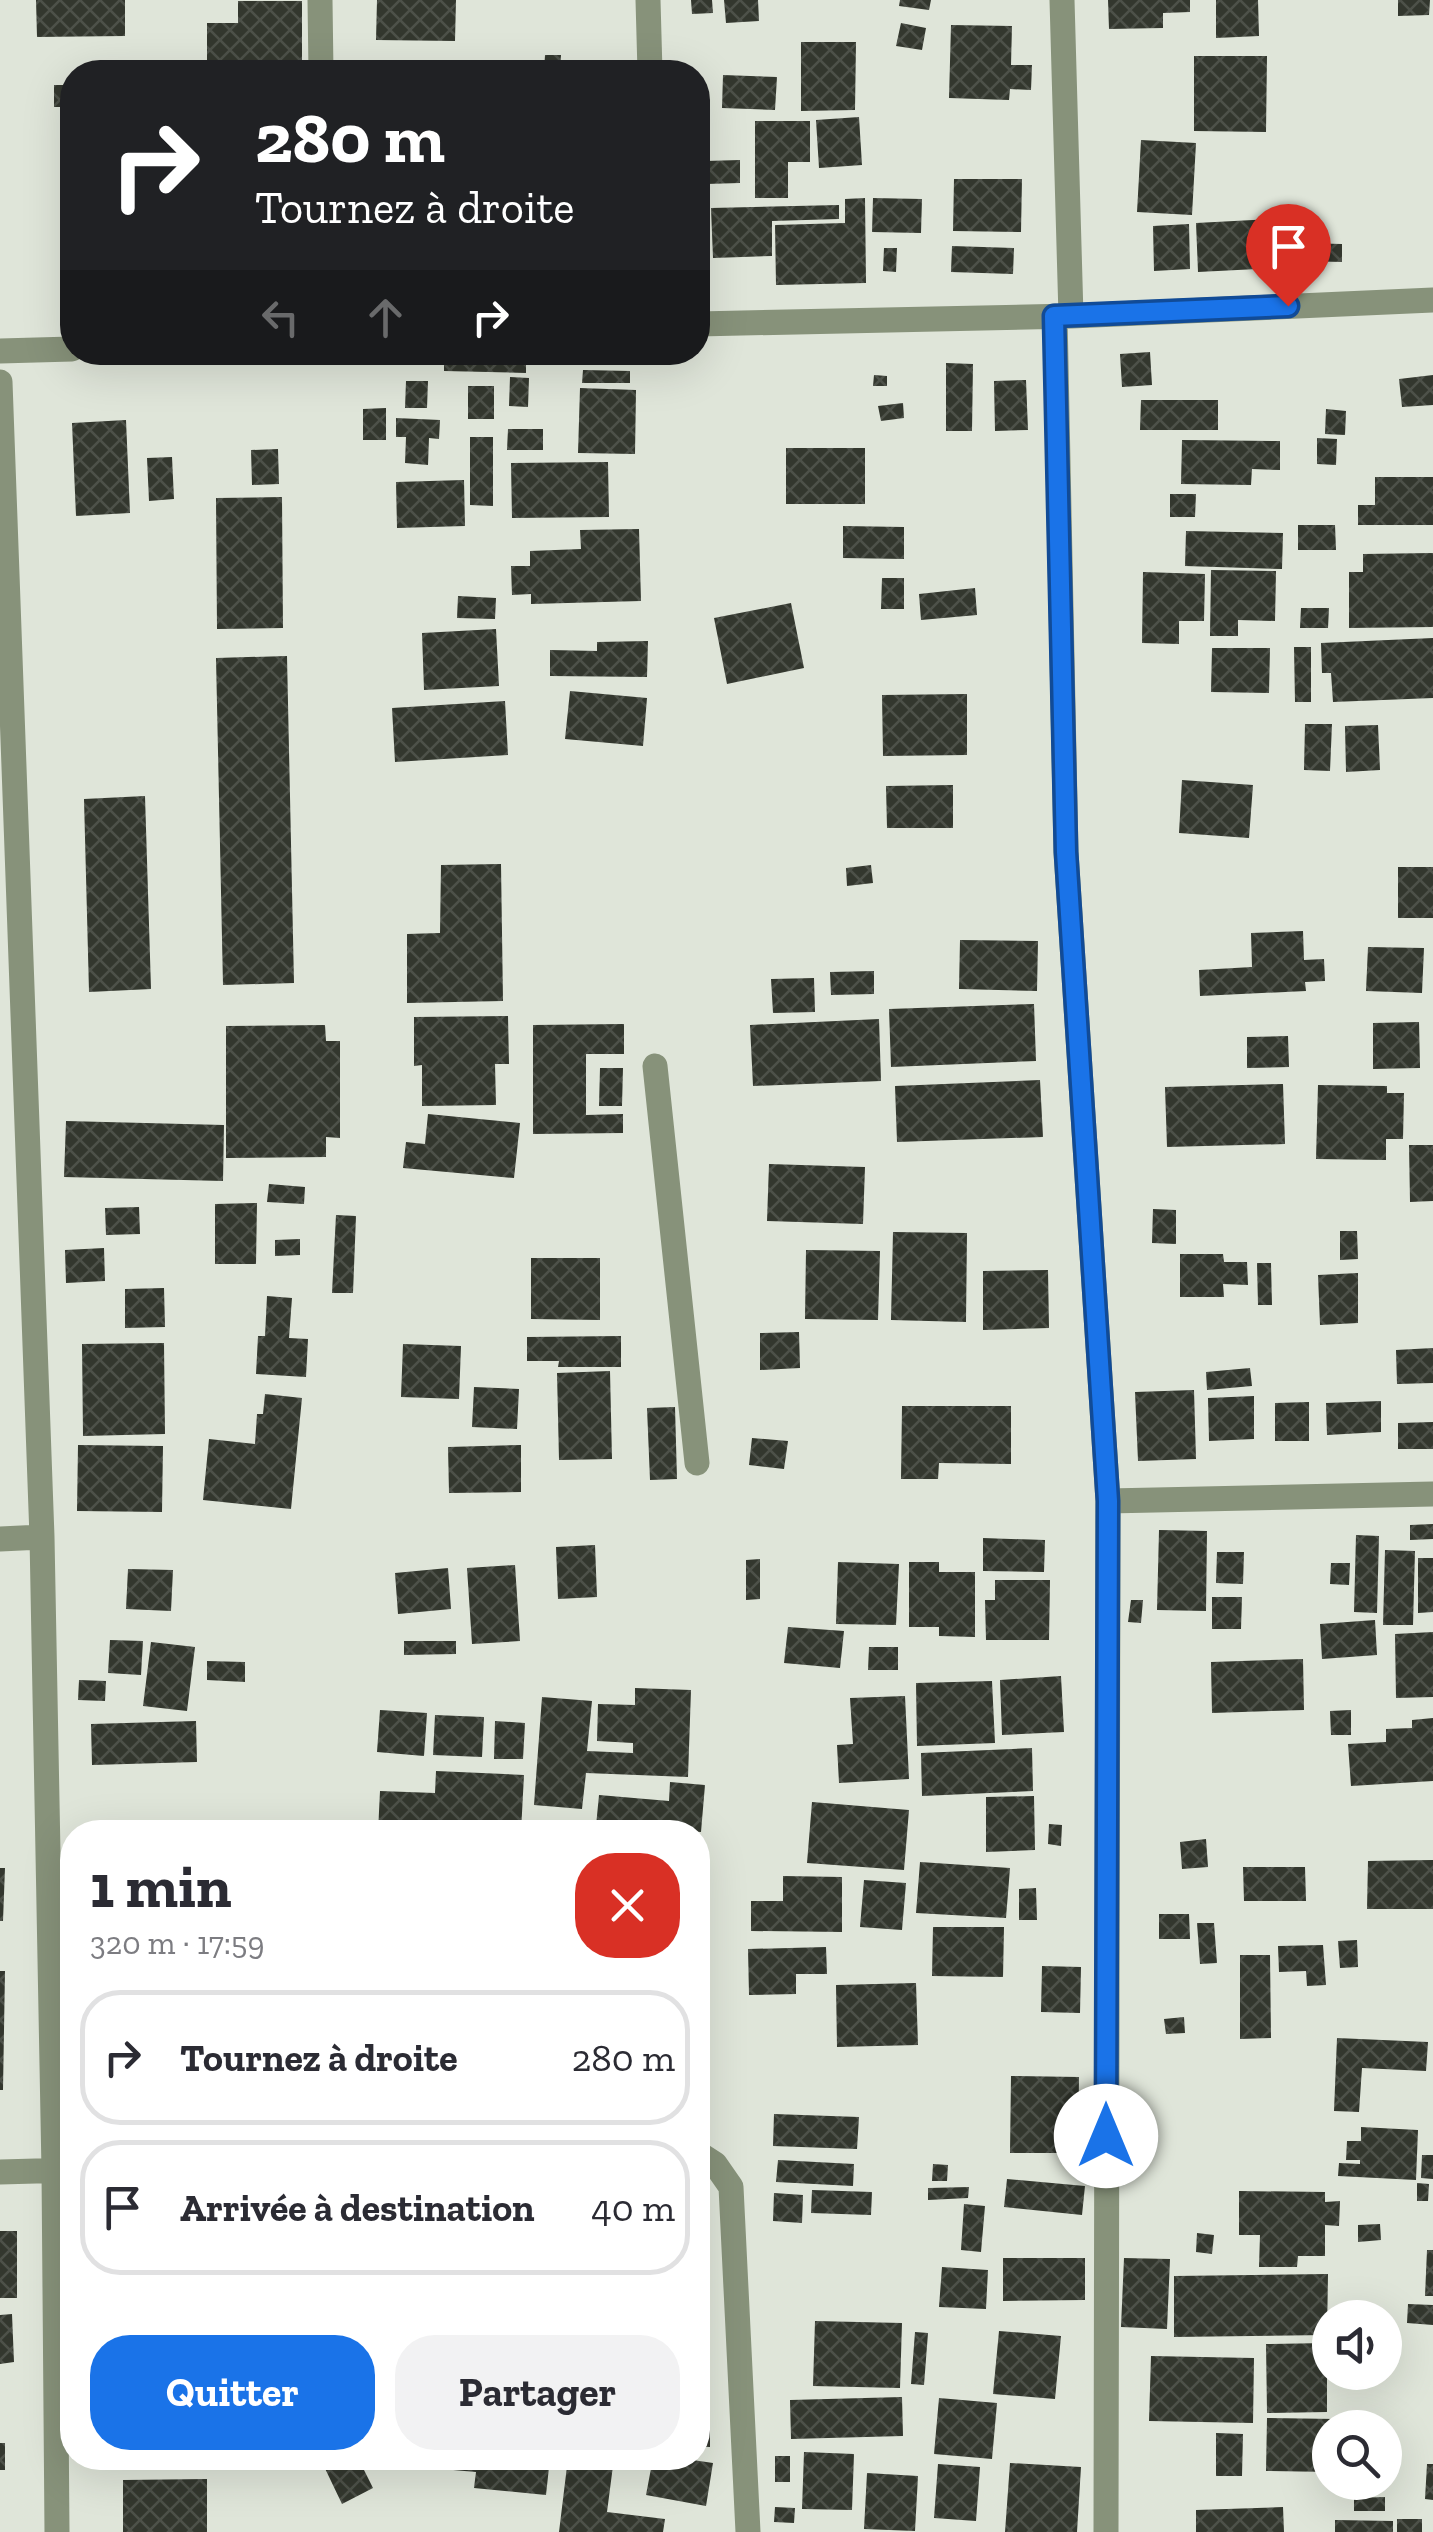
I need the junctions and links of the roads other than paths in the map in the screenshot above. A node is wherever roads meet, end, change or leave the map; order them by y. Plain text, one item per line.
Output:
1 (320, 0) edge
2 (648, 0) edge
3 (1062, 0) edge
4 (321, 60) edge
5 (650, 60) edge
6 (1433, 300) edge
7 (1063, 316) junction
8 (710, 324) edge
9 (60, 349) edge
10 (0, 351) edge
11 (0, 382) edge
12 (654, 1066) dead end
13 (697, 1463) dead end
14 (1433, 1494) edge
15 (1108, 1501) junction
16 (42, 1538) junction
17 (0, 1539) edge
18 (60, 2080) edge
19 (710, 2161) edge
20 (60, 2170) edge
21 (0, 2172) edge
22 (60, 2351) edge
23 (57, 2532) edge
24 (748, 2532) edge
25 (1106, 2532) edge

1 - 4 street
2 - 5 street
3 - 7 street
6 - 7 street
7 - 8 street
7 - 15 street
9 - 10 street
11 - 16 street
12 - 13 street
14 - 15 street
15 - 25 street
16 - 17 street
16 - 18 street
19 - 24 street
20 - 21 street
22 - 23 street

